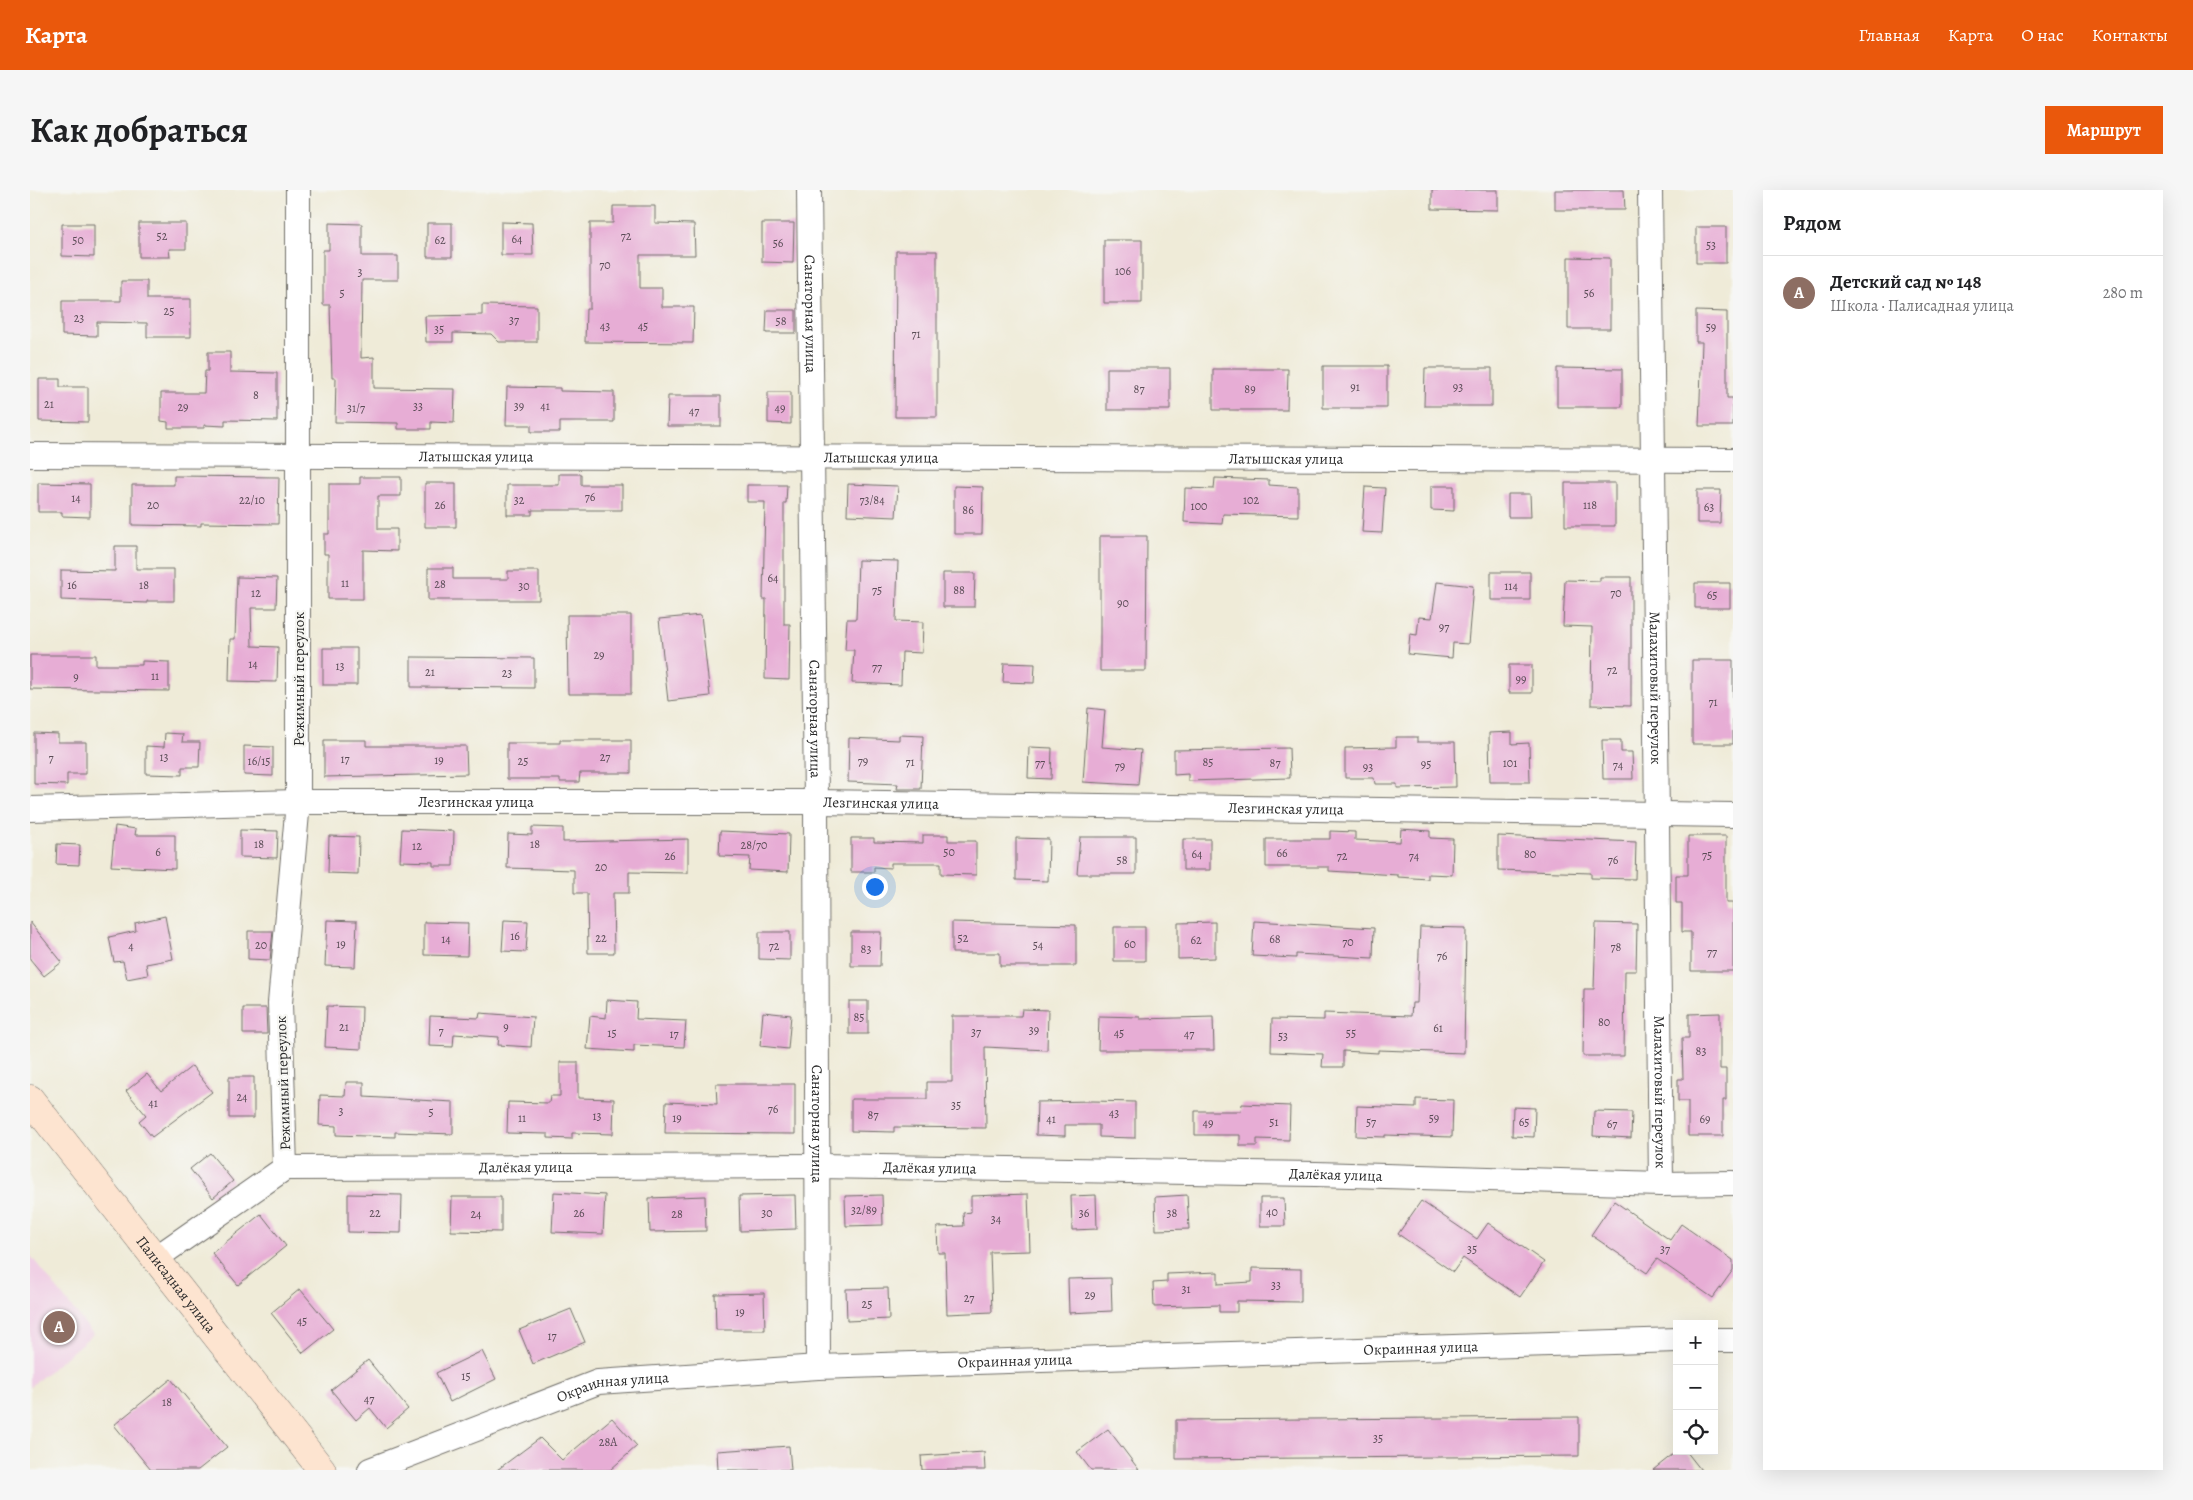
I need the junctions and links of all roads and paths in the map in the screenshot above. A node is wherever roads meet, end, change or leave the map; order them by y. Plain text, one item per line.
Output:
1 (298, 190) edge
2 (809, 190) edge
3 (1650, 190) edge
4 (30, 455) edge
5 (299, 457) junction
6 (812, 457) junction
7 (1652, 460) junction
8 (1733, 460) edge
9 (298, 802) junction
10 (816, 802) junction
11 (30, 809) edge
12 (1656, 815) junction
13 (1733, 815) edge
14 (30, 1099) edge
15 (817, 1166) junction
16 (285, 1168) junction
17 (1733, 1183) edge
18 (1661, 1184) junction
19 (156, 1258) junction
20 (1673, 1340) edge
21 (1718, 1340) edge
22 (1733, 1340) edge
23 (818, 1367) junction
24 (322, 1470) edge
25 (370, 1470) edge

1 - 5 street, Режимный переулок
2 - 6 street, Санаторная улица
3 - 7 street, Малахитовый переулок
4 - 5 street, Латышская улица
5 - 6 street, Латышская улица
5 - 9 street, Режимный переулок
6 - 7 street, Латышская улица
6 - 10 street, Санаторная улица
7 - 8 street, Латышская улица
7 - 12 street, Малахитовый переулок
9 - 10 street, Лезгинская улица
9 - 11 street, Лезгинская улица
9 - 16 street, Режимный переулок
10 - 12 street, Лезгинская улица
10 - 15 street, Санаторная улица
12 - 13 street, Лезгинская улица
12 - 18 street, Малахитовый переулок
14 - 19 street, Палисадная улица
15 - 16 street, Далёкая улица
15 - 18 street, Далёкая улица
15 - 23 street, Санаторная улица
16 - 19 street
17 - 18 street, Далёкая улица
19 - 24 street, Палисадная улица
20 - 23 street, Окраинная улица
21 - 22 street
23 - 25 street, Окраинная улица

